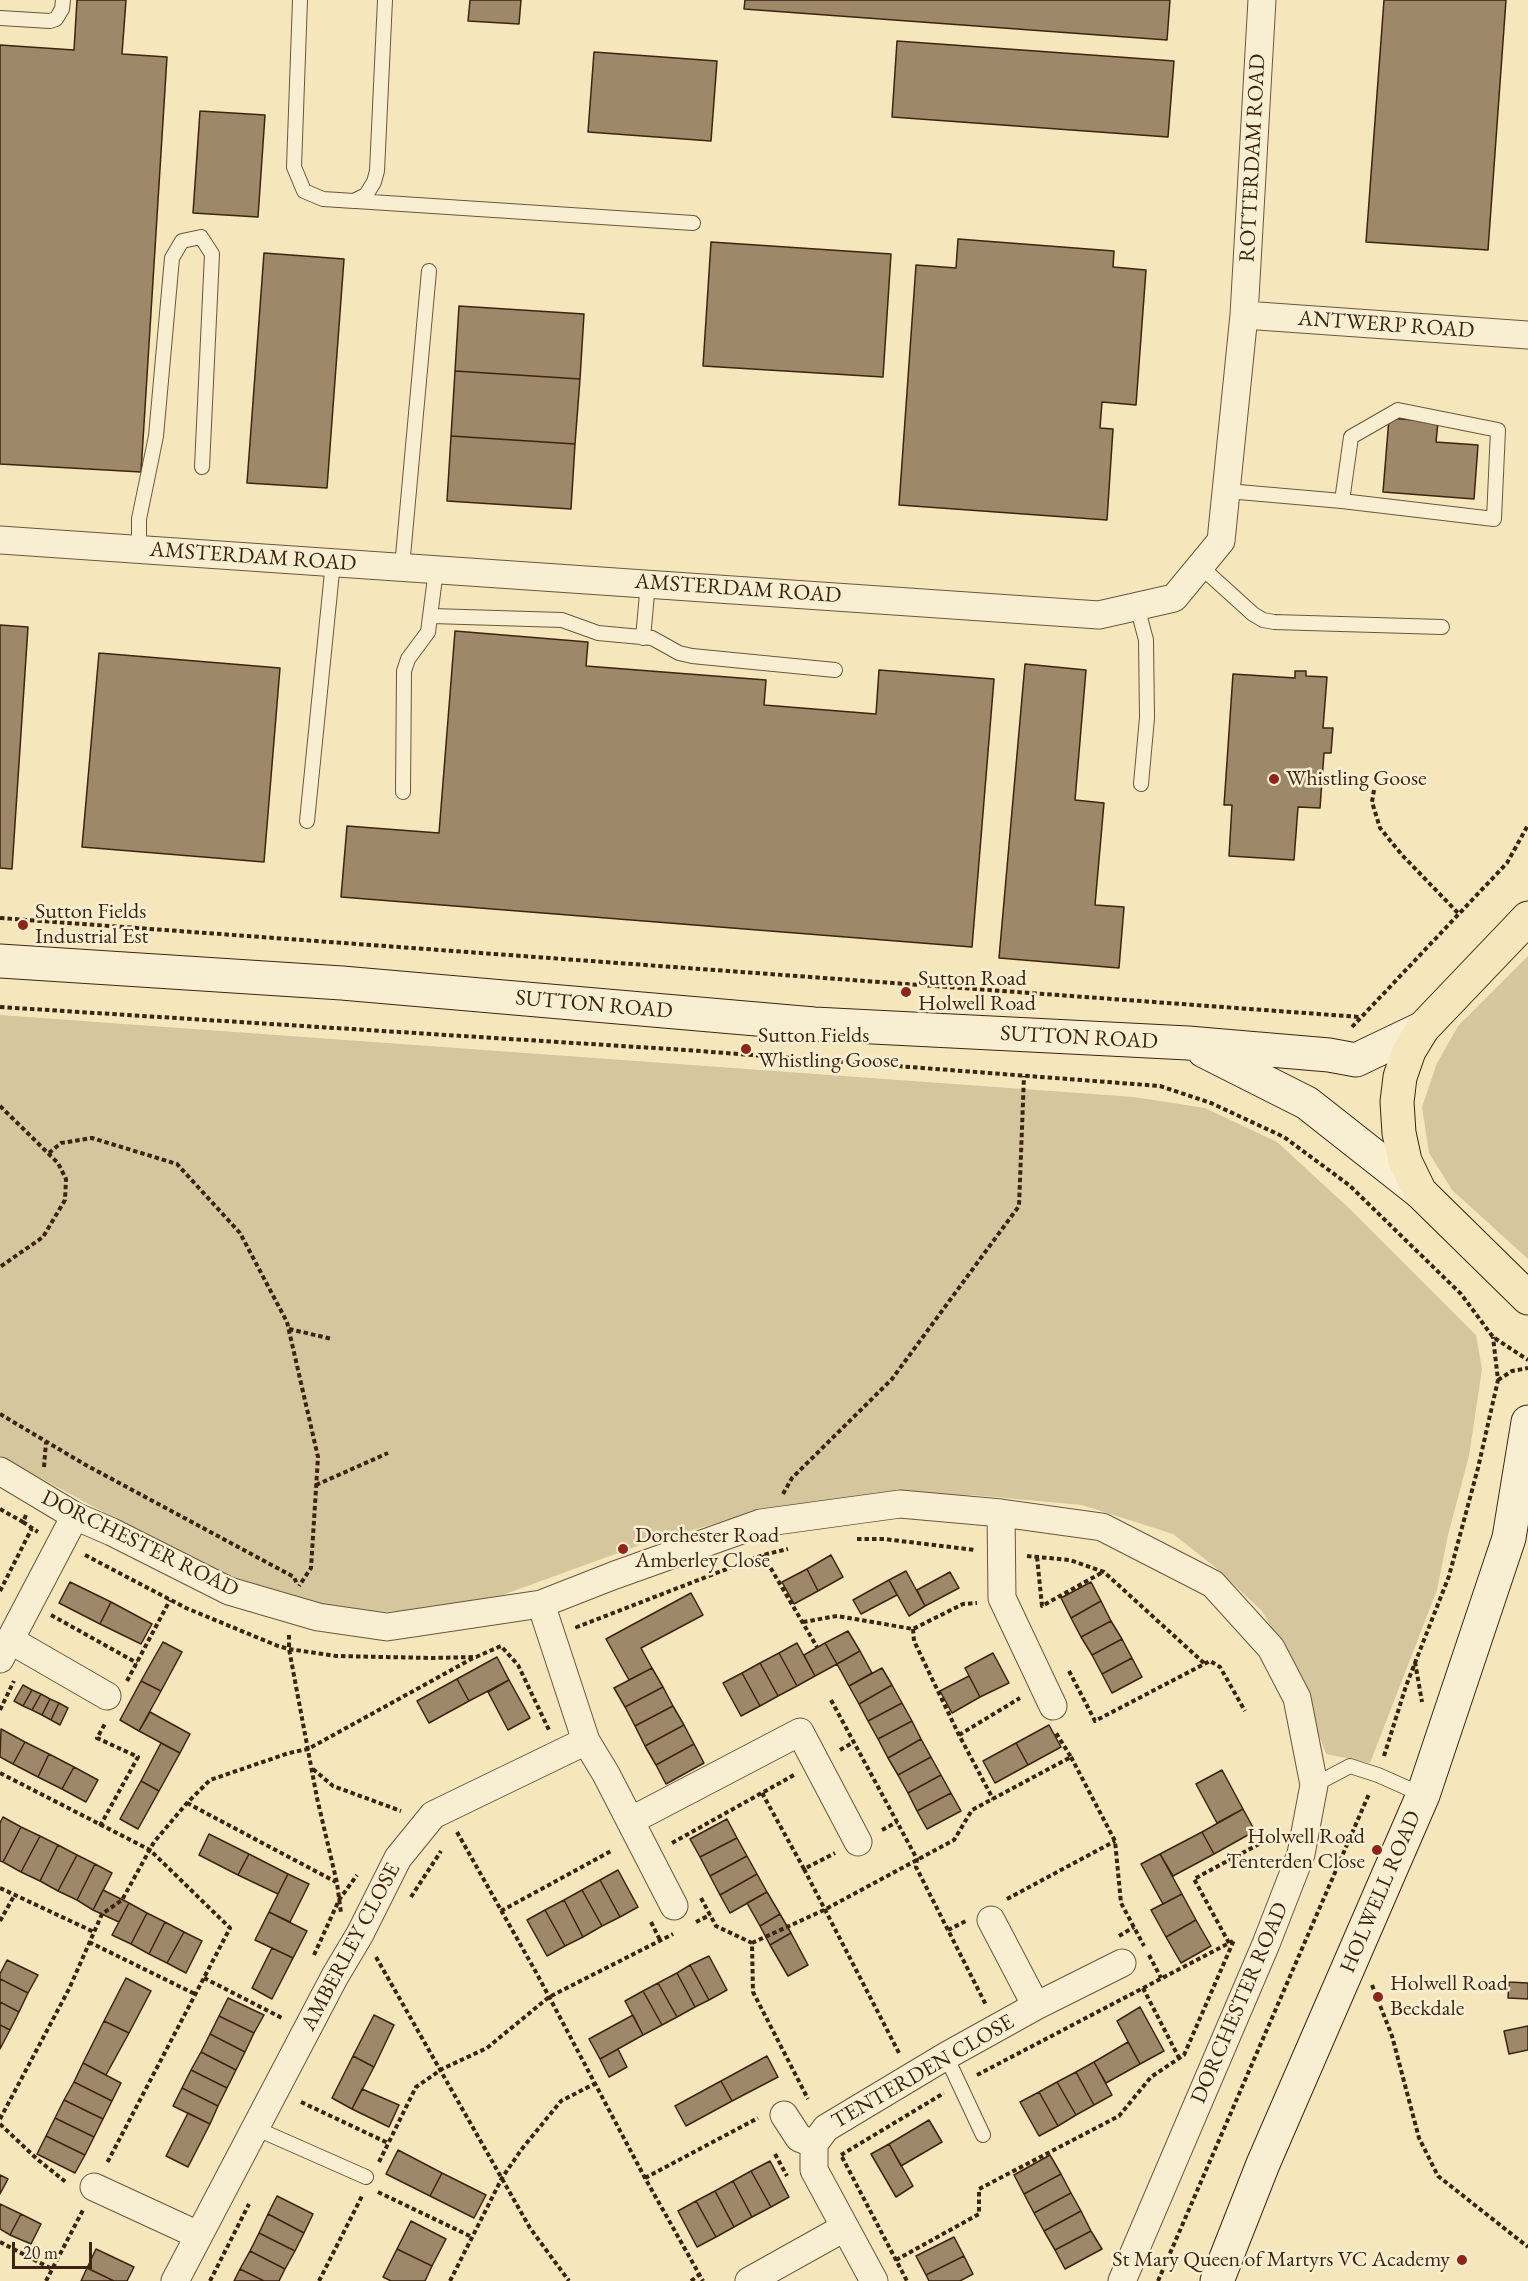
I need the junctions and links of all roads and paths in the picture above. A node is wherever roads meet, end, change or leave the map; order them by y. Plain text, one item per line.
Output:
1 (63, 0) edge
2 (300, 0) edge
3 (385, 0) edge
4 (1262, 0) edge
5 (0, 18) edge
6 (354, 201) junction
7 (693, 223) dead end
8 (429, 271) dead end
9 (1244, 315) junction
10 (1528, 335) edge
11 (202, 467) dead end
12 (1227, 491) junction
13 (1342, 501) junction
14 (0, 540) edge
15 (139, 549) junction
16 (333, 562) junction
17 (1200, 566) junction
18 (402, 567) junction
19 (436, 570) junction
20 (648, 583) junction
21 (1137, 606) junction
22 (432, 616) junction
23 (1442, 627) dead end
24 (643, 638) junction
25 (836, 670) dead end
26 (1141, 784) dead end
27 (1374, 790) dead end
28 (403, 792) dead end
29 (307, 821) dead end
30 (1528, 825) edge
31 (1459, 914) junction
32 (0, 918) edge
33 (1528, 918) edge
34 (0, 961) edge
35 (0, 1007) edge
36 (1422, 1028) junction
37 (1188, 1043) junction
38 (1024, 1076) junction
39 (0, 1106) edge
40 (49, 1153) junction
41 (1420, 1192) junction
42 (0, 1267) edge
43 (1521, 1291) edge
44 (1528, 1314) edge
45 (289, 1329) junction
46 (1493, 1337) junction
47 (332, 1339) dead end
48 (1528, 1360) edge
49 (1528, 1368) edge
50 (1498, 1380) junction
51 (0, 1414) edge
52 (1528, 1422) edge
53 (388, 1453) dead end
54 (0, 1471) edge
55 (316, 1485) junction
56 (0, 1509) edge
57 (1001, 1513) junction
58 (75, 1516) junction
59 (23, 1522) dead end
60 (767, 1522) junction
61 (32, 1528) dead end
62 (1519, 1528) edge
63 (852, 1539) dead end
64 (60, 1545) junction
65 (796, 1546) dead end
66 (1001, 1553) junction
67 (763, 1555) junction
68 (1037, 1557) junction
69 (1104, 1572) junction
70 (0, 1591) edge
71 (295, 1598) junction
72 (1003, 1602) junction
73 (542, 1604) junction
74 (50, 1615) dead end
75 (803, 1622) junction
76 (913, 1629) junction
77 (579, 1637) dead end
78 (818, 1647) dead end
79 (5, 1649) edge
80 (289, 1649) junction
81 (476, 1657) junction
82 (137, 1663) dead end
83 (1205, 1664) junction
84 (107, 1696) dead end
85 (831, 1700) dead end
86 (1049, 1706) junction
87 (1245, 1711) dead end
88 (1095, 1721) dead end
89 (959, 1735) junction
90 (586, 1741) junction
91 (854, 1742) junction
92 (308, 1749) junction
93 (560, 1754) junction
94 (1071, 1757) junction
95 (818, 1762) junction
96 (312, 1768) junction
97 (0, 1773) edge
98 (1378, 1775) junction
99 (1314, 1785) junction
100 (762, 1793) junction
101 (1423, 1795) junction
102 (993, 1799) junction
103 (187, 1803) junction
104 (444, 1809) junction
105 (401, 1811) dead end
106 (642, 1815) junction
107 (897, 1822) junction
108 (468, 1829) dead end
109 (458, 1834) junction
110 (451, 1840) dead end
111 (1115, 1841) junction
112 (858, 1842) junction
113 (672, 1843) junction
114 (1262, 1843) dead end
115 (445, 1845) dead end
116 (150, 1850) junction
117 (677, 1853) dead end
118 (917, 1859) junction
119 (618, 1860) dead end
120 (804, 1869) junction
121 (337, 1882) junction
122 (0, 1888) edge
123 (699, 1894) dead end
124 (14, 1896) junction
125 (409, 1900) dead end
126 (824, 1910) junction
127 (501, 1911) junction
128 (987, 1914) junction
129 (710, 1915) junction
130 (650, 1920) dead end
131 (681, 1920) junction
132 (0, 1921) edge
133 (948, 1930) junction
134 (94, 1932) junction
135 (360, 1934) junction
136 (660, 1940) junction
137 (89, 1942) junction
138 (752, 1943) junction
139 (1229, 1943) junction
140 (1122, 1963) dead end
141 (1346, 1975) junction
142 (204, 1978) junction
143 (1161, 1978) junction
144 (1143, 1988) junction
145 (195, 1994) junction
146 (549, 1997) junction
147 (1036, 2006) junction
148 (988, 2009) dead end
149 (282, 2018) dead end
150 (900, 2055) dead end
151 (946, 2056) junction
152 (1179, 2058) junction
153 (442, 2069) junction
154 (596, 2083) junction
155 (959, 2084) junction
156 (301, 2102) dead end
157 (775, 2114) joint
158 (0, 2119) edge
159 (0, 2124) edge
160 (255, 2128) junction
161 (983, 2135) dead end
162 (820, 2136) junction
163 (388, 2143) junction
164 (841, 2155) junction
165 (369, 2178) junction
166 (502, 2178) junction
167 (645, 2178) junction
168 (377, 2192) dead end
169 (91, 2194) junction
170 (844, 2228) junction
171 (198, 2235) junction
172 (472, 2238) junction
173 (0, 2242) edge
174 (1528, 2247) edge
175 (896, 2260) junction
176 (52, 2269) junction
177 (700, 2274) junction
178 (46, 2281) edge
179 (175, 2281) edge
180 (319, 2281) edge
181 (450, 2281) edge
182 (569, 2281) edge
183 (691, 2281) edge
184 (703, 2281) edge
185 (749, 2281) edge
186 (874, 2281) edge
187 (908, 2281) edge
188 (1122, 2281) edge
189 (1158, 2281) edge
190 (1217, 2281) edge

1 - 5 lane
2 - 6 lane
3 - 6 lane
4 - 9 street, ROTTERDAM ROAD
6 - 7 lane
8 - 18 lane
9 - 10 street, ANTWERP ROAD
9 - 12 street, AMSTERDAM ROAD
11 - 15 lane
12 - 13 lane
12 - 17 street, AMSTERDAM ROAD
13 - 13 lane
14 - 15 street, AMSTERDAM ROAD
15 - 16 street, AMSTERDAM ROAD
16 - 18 street, AMSTERDAM ROAD
16 - 29 lane
17 - 21 street, AMSTERDAM ROAD
17 - 23 lane
18 - 19 street, AMSTERDAM ROAD
19 - 20 street, AMSTERDAM ROAD
19 - 22 lane
20 - 21 street, AMSTERDAM ROAD
20 - 24 lane
21 - 26 lane
22 - 24 lane
22 - 28 lane
24 - 25 lane
27 - 31 path
30 - 31 path
31 - 32 path
33 - 36 highway
34 - 37 street, SUTTON ROAD
35 - 38 path
36 - 37 street, SUTTON ROAD
36 - 41 highway
37 - 41 street, SUTTON ROAD
38 - 46 path
38 - 60 path
39 - 40 path
40 - 42 path
40 - 45 path
41 - 43 highway
43 - 44 street
45 - 47 path
45 - 55 path
46 - 48 path
46 - 50 path
49 - 50 path
50 - 98 path
51 - 71 path
52 - 62 street, HOLWELL ROAD
53 - 55 path
54 - 58 street, DORCHESTER ROAD
55 - 71 path
56 - 59 path
57 - 60 street, DORCHESTER ROAD
57 - 66 street
57 - 99 street, DORCHESTER ROAD
58 - 64 street
58 - 71 street, DORCHESTER ROAD
60 - 73 street, DORCHESTER ROAD
61 - 70 path
62 - 101 street, HOLWELL ROAD
63 - 66 path
64 - 79 street
64 - 80 path
65 - 67 path
66 - 68 path
66 - 72 street
67 - 75 path
67 - 77 path
68 - 69 path
68 - 69 path
69 - 83 path
71 - 73 street, DORCHESTER ROAD
71 - 80 path
72 - 76 path
72 - 86 street
73 - 90 street
74 - 82 path
75 - 76 path
75 - 78 path
76 - 89 path
79 - 84 street
80 - 81 path
80 - 92 path
81 - 92 path
81 - 93 path
83 - 87 path
83 - 88 path
85 - 91 path
86 - 89 path
86 - 94 path
89 - 102 path
90 - 93 street, AMBERLEY CLOSE
90 - 106 street
91 - 95 path
91 - 107 path
92 - 96 path
92 - 103 path
93 - 104 street, AMBERLEY CLOSE
94 - 102 path
94 - 111 path
95 - 100 path
95 - 106 street
95 - 112 street
96 - 105 path
96 - 121 path
97 - 116 path
98 - 99 lane
98 - 101 lane
98 - 189 path
99 - 188 street, DORCHESTER ROAD
100 - 113 path
100 - 120 path
101 - 141 street, HOLWELL ROAD
102 - 118 path
103 - 116 path
103 - 121 path
104 - 109 path
104 - 135 street, AMBERLEY CLOSE
106 - 113 path
106 - 131 street
107 - 112 path
107 - 118 path
108 - 109 path
109 - 110 path
109 - 127 path
111 - 128 path
111 - 143 path
112 - 120 path
113 - 117 path
114 - 139 path
115 - 125 path
116 - 134 path
116 - 142 path
118 - 126 path
118 - 133 path
119 - 127 path
120 - 126 path
121 - 135 path
122 - 124 path
123 - 129 path
124 - 132 path
124 - 134 path
126 - 138 path
126 - 150 path
127 - 146 path
128 - 133 path
128 - 147 street, TENTERDEN CLOSE
129 - 131 path
129 - 138 path
130 - 136 path
131 - 136 path
133 - 148 path
134 - 137 path
135 - 153 path
135 - 160 street, AMBERLEY CLOSE
136 - 146 path
137 - 145 path
137 - 158 path
138 - 162 path
139 - 143 path
139 - 152 path
140 - 147 street, TENTERDEN CLOSE
141 - 174 path
141 - 190 street, HOLWELL ROAD
142 - 145 path
142 - 149 path
143 - 144 path
144 - 152 path
144 - 155 path
145 - 169 path
146 - 153 path
146 - 154 path
147 - 151 street, TENTERDEN CLOSE
151 - 155 lane
151 - 162 street, TENTERDEN CLOSE
152 - 175 path
153 - 163 path
153 - 166 path
154 - 166 path
154 - 167 path
155 - 161 lane
155 - 164 path
156 - 163 path
157 - 162 street, TENTERDEN CLOSE
157 - 167 path
159 - 169 path
160 - 165 lane
160 - 171 street, AMBERLEY CLOSE
162 - 164 path
162 - 170 street, TENTERDEN CLOSE
163 - 165 path
164 - 175 path
165 - 180 path
166 - 172 path
166 - 182 path
167 - 177 path
168 - 172 path
169 - 171 street
169 - 176 path
170 - 185 street
170 - 186 street, TENTERDEN CLOSE
171 - 179 street, AMBERLEY CLOSE
172 - 181 path
173 - 176 path
175 - 187 path
176 - 178 path
177 - 183 path
177 - 184 path

